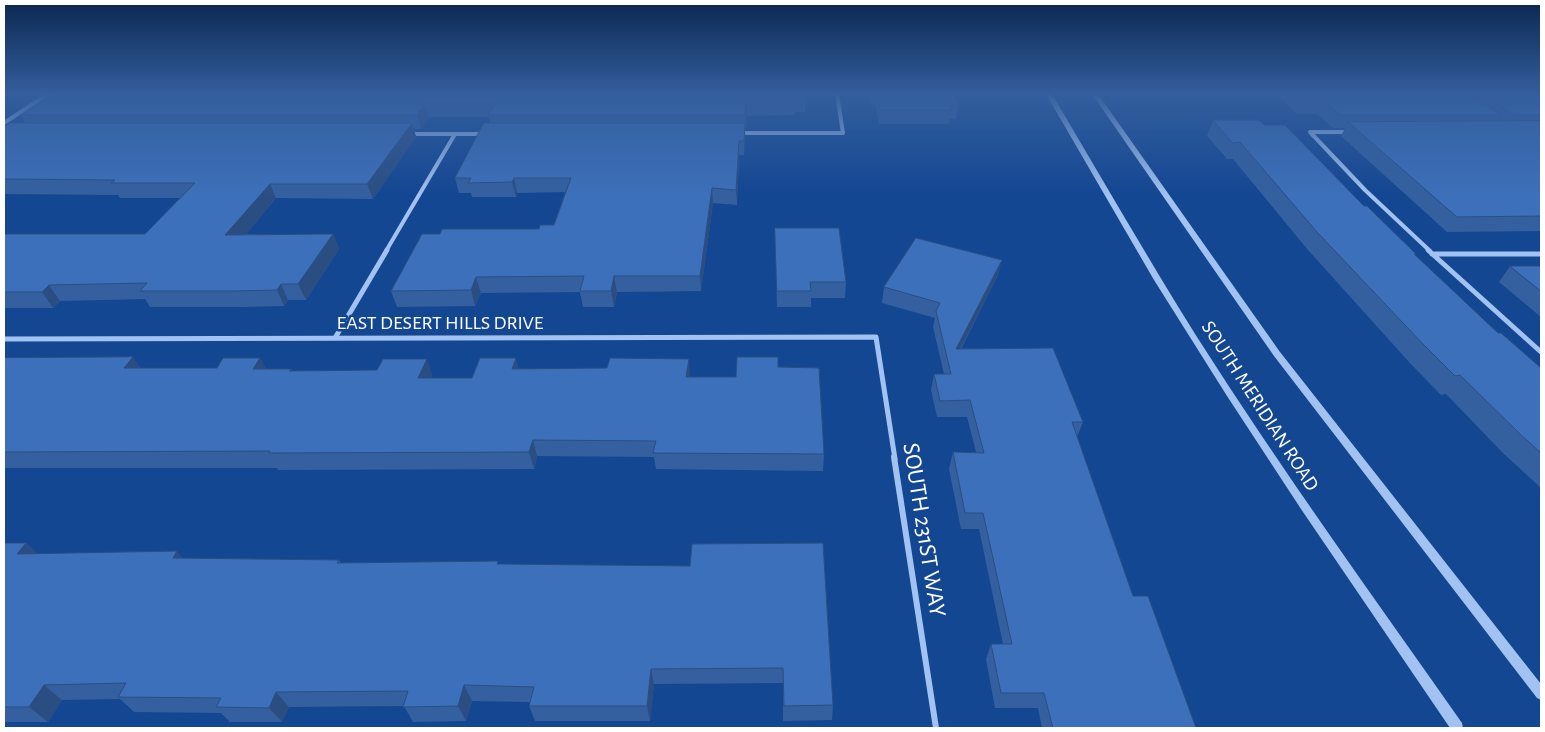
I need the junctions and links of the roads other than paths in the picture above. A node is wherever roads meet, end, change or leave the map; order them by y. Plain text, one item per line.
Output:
1 (842, 128) edge
2 (1070, 128) edge
3 (1119, 128) edge
4 (1349, 132) edge
5 (406, 134) edge
6 (455, 134) junction
7 (485, 134) edge
8 (734, 134) edge
9 (1431, 254) junction
10 (1541, 254) edge
11 (876, 337) joint
12 (335, 338) junction
13 (4, 339) edge
14 (1541, 352) edge
15 (1541, 694) edge
16 (936, 728) edge
17 (1457, 728) edge

1 - 8 street
2 - 17 street, SOUTH MERIDIAN ROAD
3 - 15 street, SOUTH MERIDIAN ROAD
4 - 9 street
5 - 6 street
6 - 7 street
6 - 12 street
9 - 10 street
9 - 14 street
11 - 12 street, EAST DESERT HILLS DRIVE
11 - 16 street, SOUTH 231ST WAY
12 - 13 street, EAST DESERT HILLS DRIVE

